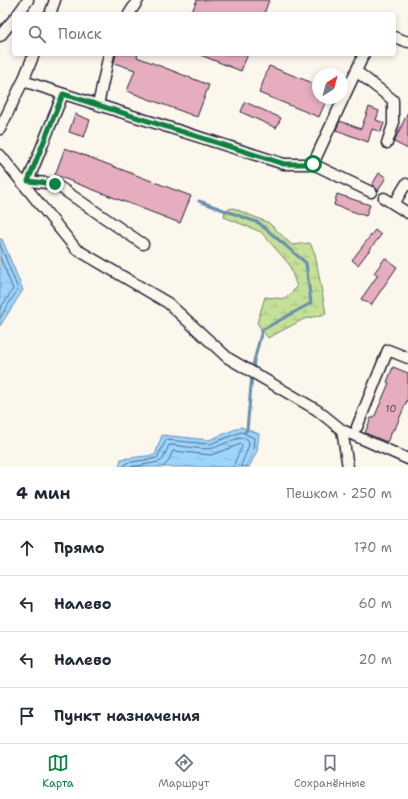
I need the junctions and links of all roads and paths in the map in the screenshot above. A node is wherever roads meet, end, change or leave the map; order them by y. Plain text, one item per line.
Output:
1 (28, 0) edge
2 (55, 0) edge
3 (138, 0) edge
4 (19, 12) edge
5 (51, 12) edge
6 (130, 12) edge
7 (12, 21) edge
8 (0, 36) edge
9 (396, 38) edge
10 (408, 42) edge
11 (33, 56) edge
12 (109, 56) edge
13 (363, 56) edge
14 (356, 71) junction
15 (23, 81) junction
16 (63, 94) junction
17 (98, 105) junction
18 (0, 129) edge
19 (387, 142) dead end
20 (0, 155) edge
21 (313, 164) junction
22 (24, 181) junction
23 (408, 185) edge
24 (371, 192) dead end
25 (384, 198) dead end
26 (394, 204) junction
27 (408, 212) edge
28 (143, 244) dead end
29 (408, 358) edge
30 (357, 427) dead end
31 (342, 430) junction
32 (406, 460) edge
33 (348, 467) edge

1 - 4 street
2 - 5 street
3 - 6 street
7 - 8 street
9 - 10 street
11 - 15 street
12 - 17 street
13 - 14 street
14 - 19 street
14 - 21 street
15 - 16 street
15 - 18 street
16 - 17 street
16 - 22 street
17 - 21 street
20 - 22 street
21 - 24 street
22 - 28 street
22 - 31 street
23 - 26 street
25 - 26 street
26 - 27 street
29 - 30 street
31 - 32 street
31 - 33 street

